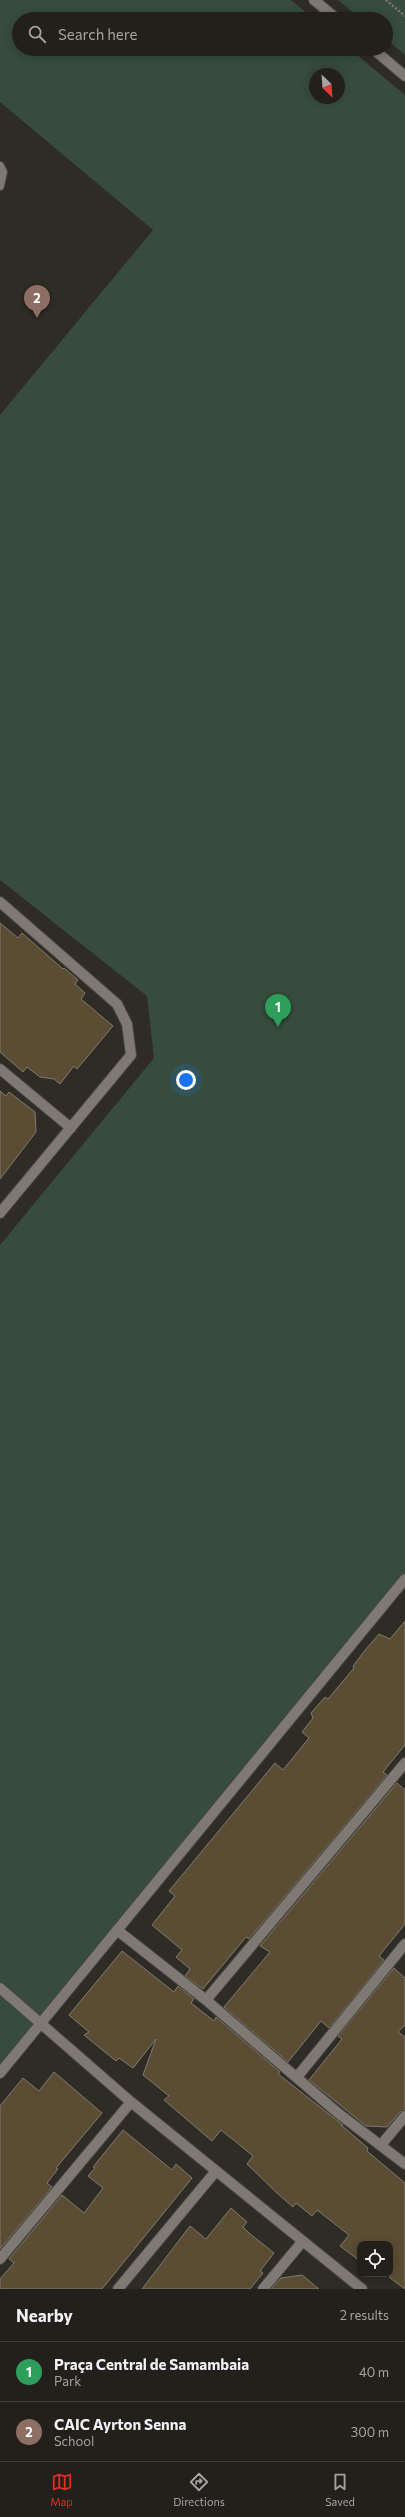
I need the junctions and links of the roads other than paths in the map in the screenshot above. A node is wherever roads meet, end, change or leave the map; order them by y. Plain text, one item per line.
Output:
1 (314, 0) edge
2 (329, 12) edge
3 (381, 56) edge
4 (405, 76) edge
5 (0, 166) edge
6 (0, 186) edge
7 (0, 902) edge
8 (0, 1069) edge
9 (71, 1128) junction
10 (0, 1213) edge
11 (405, 1578) edge
12 (405, 1763) edge
13 (117, 1930) junction
14 (405, 1944) edge
15 (0, 1988) edge
16 (206, 2000) junction
17 (40, 2025) junction
18 (0, 2073) edge
19 (297, 2077) junction
20 (131, 2102) junction
21 (405, 2116) edge
22 (381, 2145) junction
23 (405, 2164) edge
24 (216, 2171) junction
25 (302, 2242) junction
26 (0, 2259) edge
27 (118, 2289) edge
28 (263, 2289) edge
29 (362, 2289) edge

1 - 2 street
3 - 4 street
5 - 6 lane
7 - 9 street
8 - 9 street
9 - 10 street
11 - 13 street
12 - 16 street
13 - 16 street
13 - 17 street
14 - 19 street
15 - 17 street
16 - 19 street
17 - 18 street
17 - 20 street
19 - 22 street
20 - 24 street
20 - 26 street
21 - 22 street
22 - 23 street
24 - 25 street
24 - 27 street
25 - 28 street
25 - 29 street

